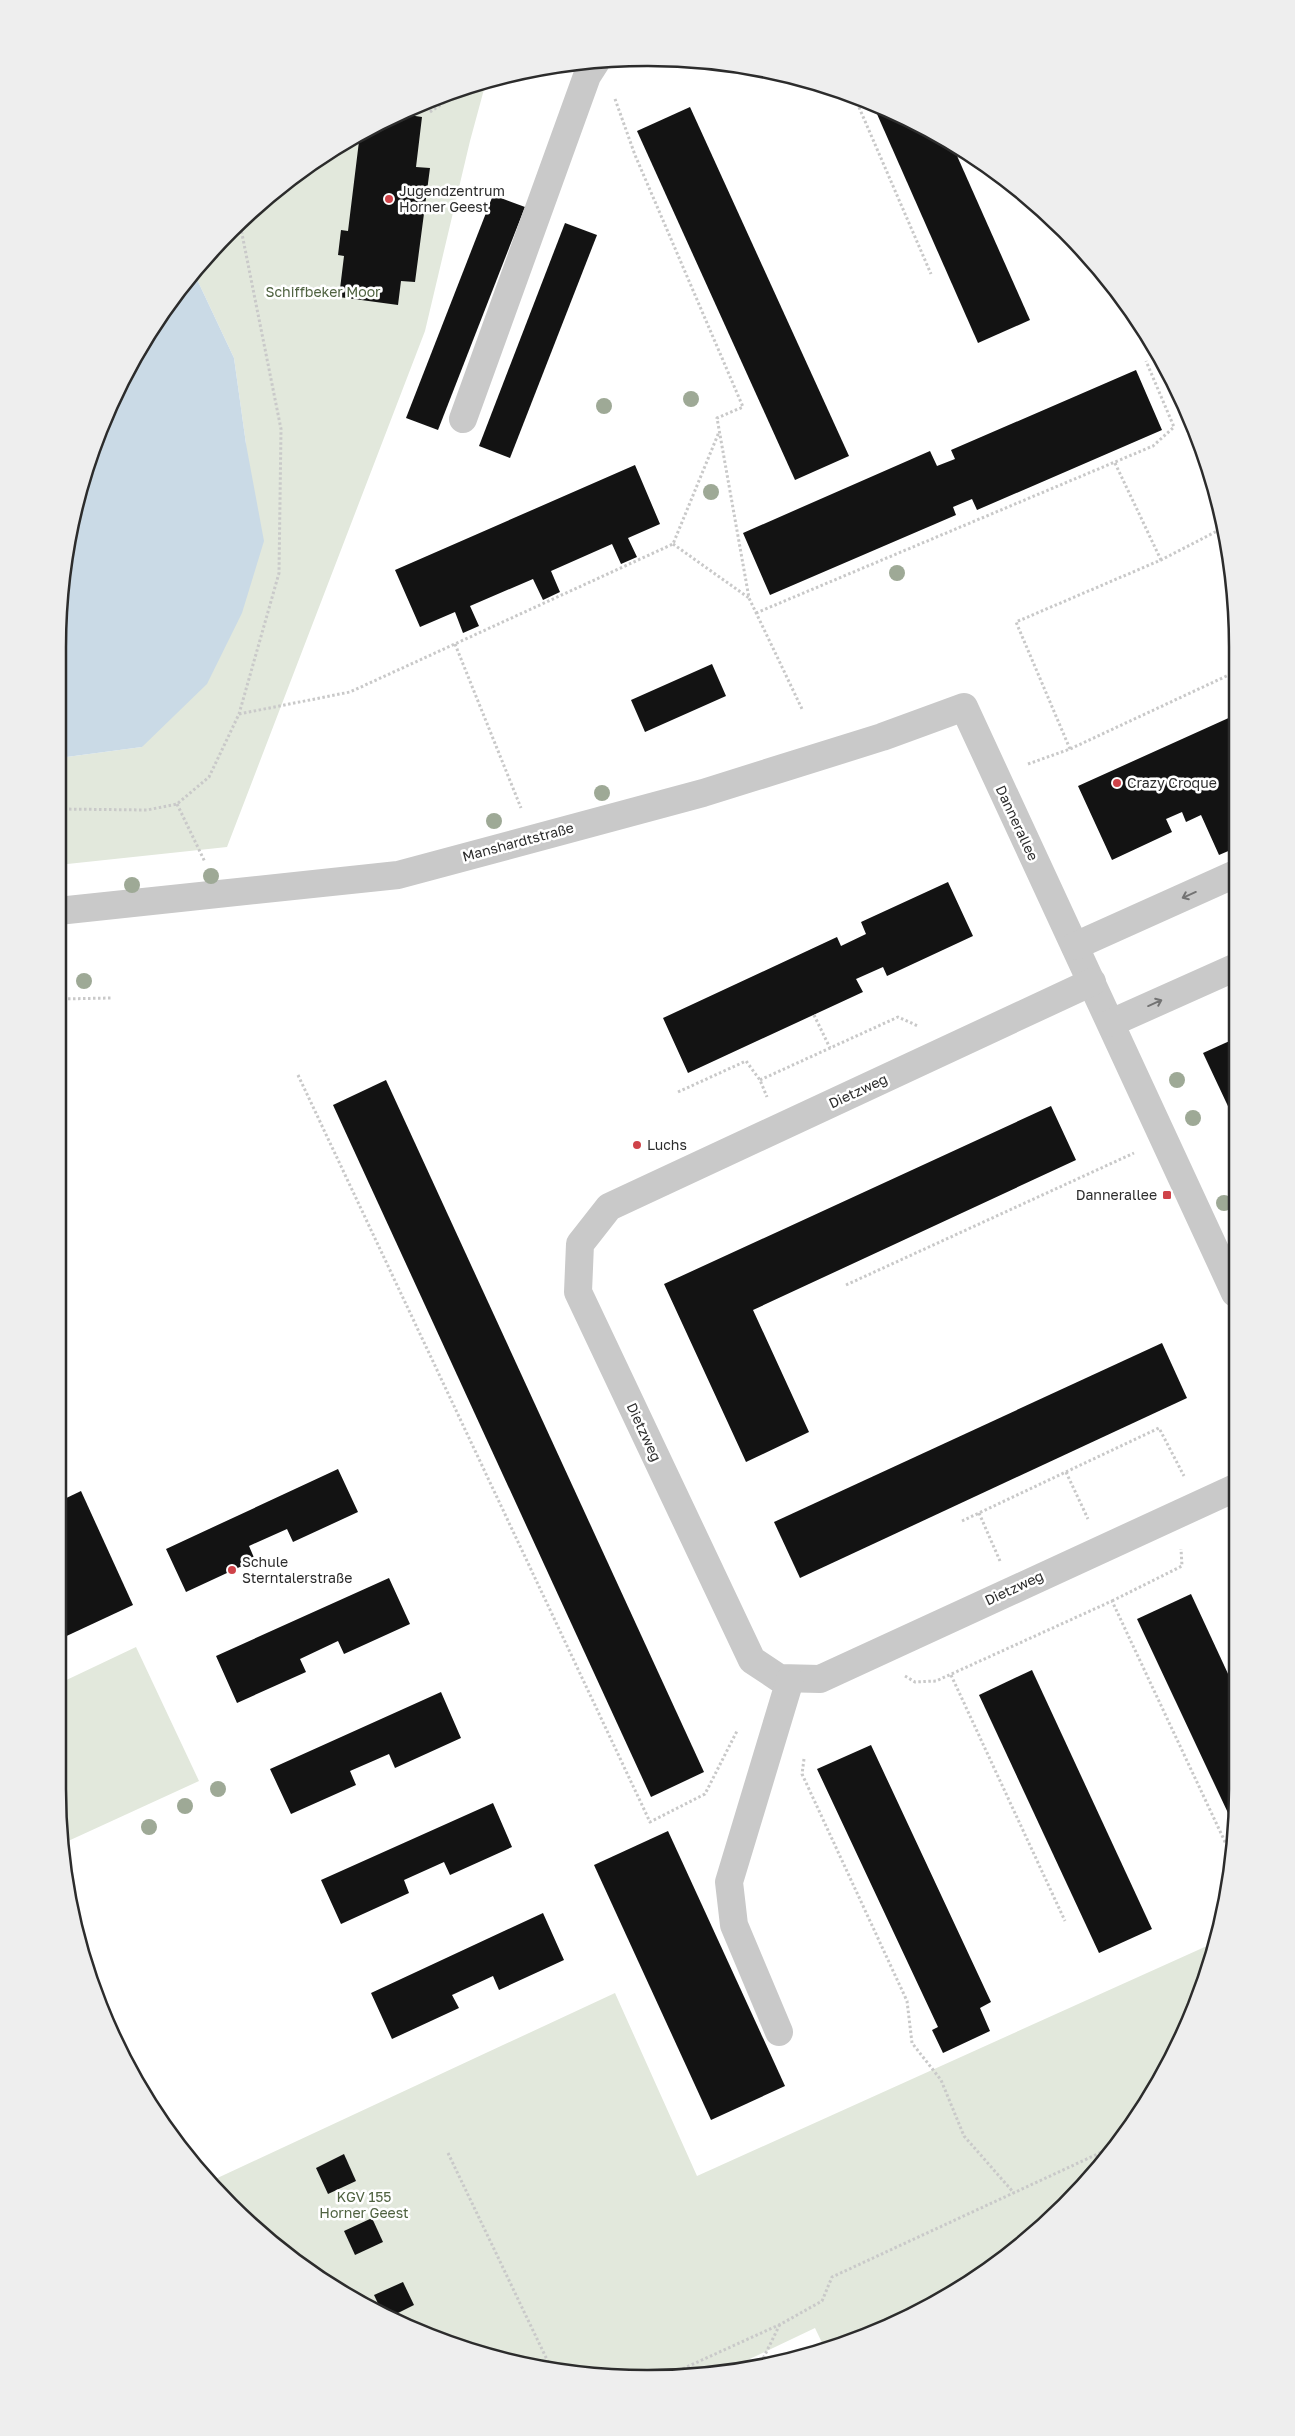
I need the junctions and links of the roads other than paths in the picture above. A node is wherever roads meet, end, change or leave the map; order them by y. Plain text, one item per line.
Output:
1 (592, 69) edge
2 (463, 419) dead end
3 (964, 707) joint
4 (1229, 877) edge
5 (66, 911) edge
6 (1075, 946) junction
7 (1229, 970) edge
8 (1092, 982) junction
9 (1111, 1024) junction
10 (1229, 1280) edge
11 (1229, 1491) edge
12 (790, 1680) junction
13 (779, 2032) dead end

1 - 2 street
3 - 5 street, Manshardtstraße
3 - 6 street, Dannerallee
4 -> 6 street
6 - 8 street, Dannerallee
9 -> 7 street
8 - 9 street, Dannerallee
8 - 12 street, Dietzweg
9 - 10 street, Dannerallee
11 - 12 street, Dietzweg
12 - 13 street

